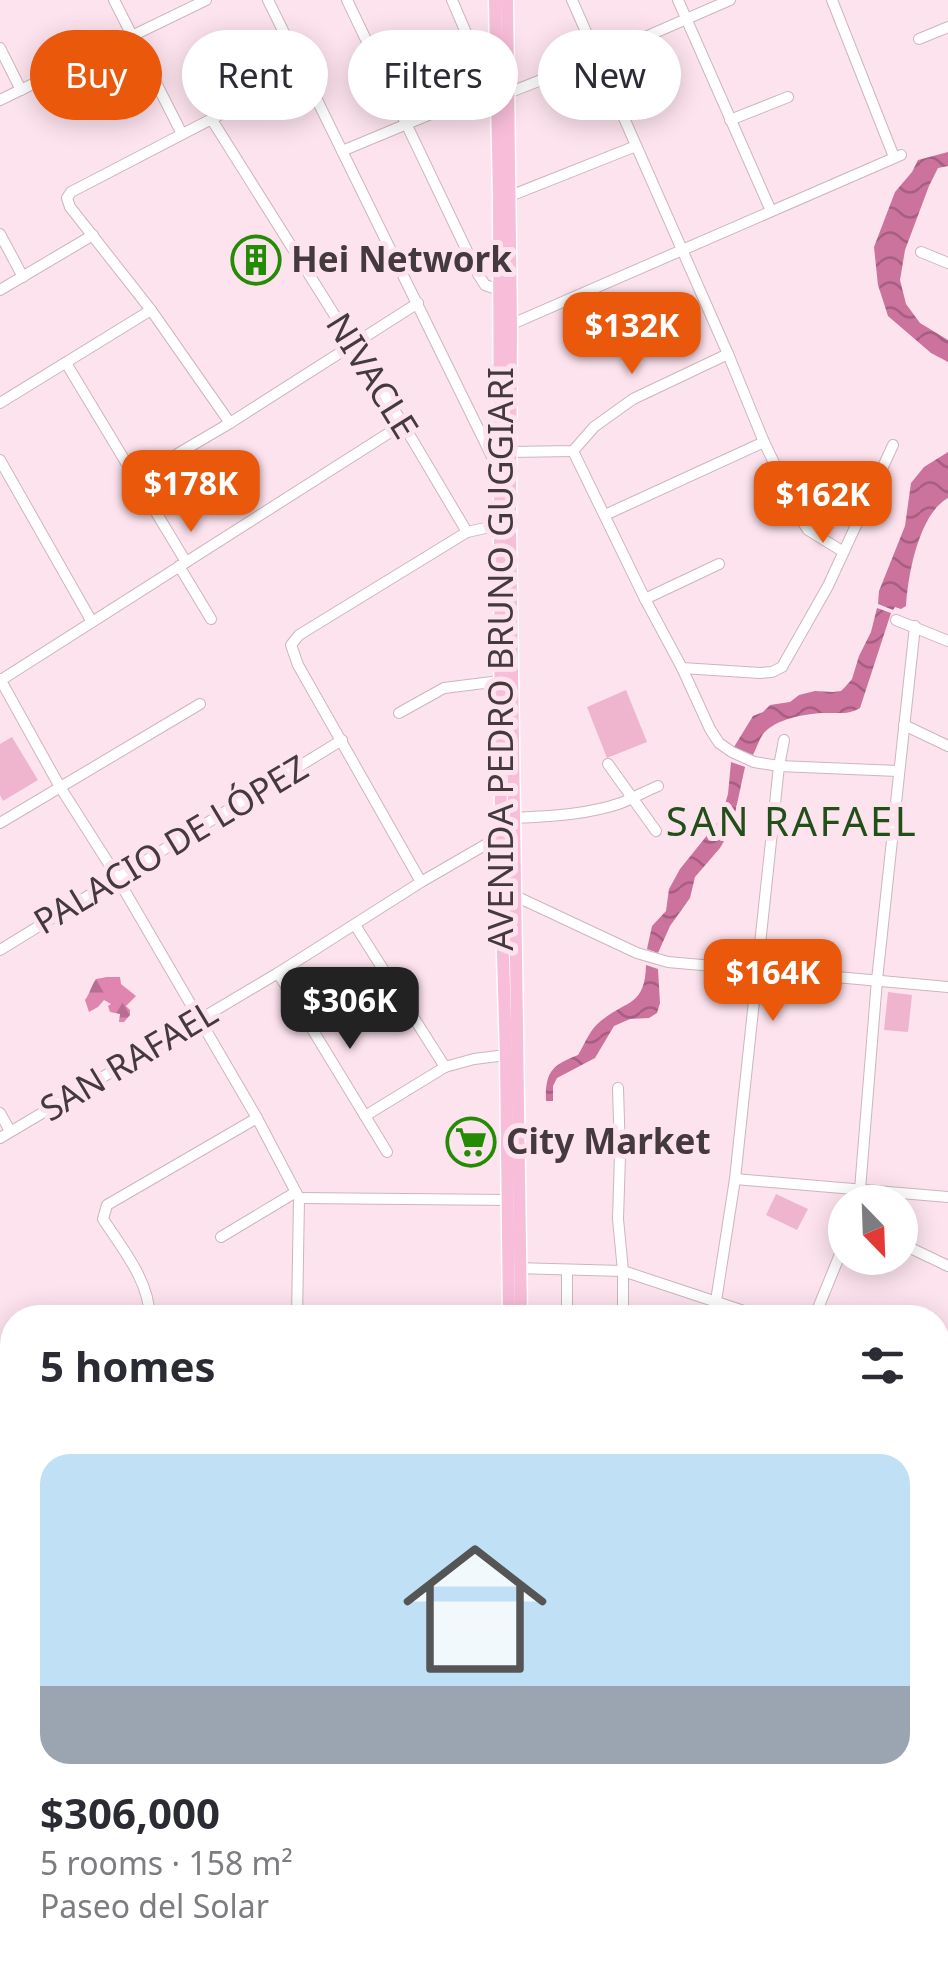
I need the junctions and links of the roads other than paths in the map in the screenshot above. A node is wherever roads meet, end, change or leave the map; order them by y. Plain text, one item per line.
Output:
1 (114, 0) edge
2 (206, 0) edge
3 (268, 0) edge
4 (347, 0) edge
5 (452, 0) edge
6 (494, 0) edge
7 (507, 0) edge
8 (572, 0) edge
9 (678, 0) edge
10 (730, 0) edge
11 (832, 0) edge
12 (686, 19) junction
13 (948, 28) edge
14 (129, 30) edge
15 (144, 30) edge
16 (283, 30) edge
17 (467, 30) edge
18 (495, 30) edge
19 (504, 30) edge
20 (585, 30) edge
21 (661, 30) edge
22 (918, 39) dead end
23 (0, 48) edge
24 (30, 86) edge
25 (21, 90) junction
26 (162, 95) edge
27 (788, 98) dead end
28 (0, 100) edge
29 (212, 120) joint
30 (328, 120) edge
31 (417, 120) edge
32 (500, 120) edge
33 (624, 120) edge
34 (730, 120) junction
35 (407, 124) junction
36 (182, 134) junction
37 (636, 146) junction
38 (342, 150) junction
39 (504, 198) junction
40 (770, 211) junction
41 (0, 234) edge
42 (93, 235) junction
43 (682, 250) junction
44 (921, 252) dead end
45 (948, 263) edge
46 (23, 277) junction
47 (0, 290) edge
48 (499, 290) junction
49 (418, 304) junction
50 (151, 310) junction
51 (505, 327) junction
52 (352, 345) junction
53 (728, 354) junction
54 (66, 363) junction
55 (0, 403) edge
56 (230, 423) junction
57 (402, 424) junction
58 (764, 442) junction
59 (893, 445) dead end
60 (509, 452) junction
61 (573, 452) junction
62 (0, 460) edge
63 (500, 472) junction
64 (135, 479) junction
65 (605, 515) junction
66 (504, 524) junction
67 (467, 532) junction
68 (842, 551) junction
69 (183, 564) junction
70 (719, 564) dead end
71 (645, 600) junction
72 (211, 619) dead end
73 (896, 620) dead end
74 (92, 622) junction
75 (915, 626) junction
76 (948, 641) edge
77 (682, 668) junction
78 (0, 679) edge
79 (500, 681) junction
80 (200, 704) dead end
81 (399, 713) dead end
82 (904, 725) junction
83 (342, 740) junction
84 (784, 740) dead end
85 (948, 746) edge
86 (608, 764) dead end
87 (779, 766) junction
88 (898, 770) junction
89 (658, 786) dead end
90 (60, 787) junction
91 (631, 798) junction
92 (0, 822) edge
93 (510, 828) junction
94 (656, 831) dead end
95 (117, 879) junction
96 (421, 882) junction
97 (508, 892) junction
98 (355, 926) junction
99 (0, 950) edge
100 (758, 970) junction
101 (278, 973) junction
102 (878, 980) junction
103 (948, 986) edge
104 (199, 1020) junction
105 (506, 1055) junction
106 (445, 1067) junction
107 (618, 1088) dead end
108 (0, 1114) edge
109 (365, 1116) junction
110 (257, 1118) junction
111 (5, 1135) edge
112 (387, 1152) dead end
113 (736, 1179) junction
114 (861, 1185) edge
115 (828, 1192) edge
116 (297, 1195) junction
117 (918, 1197) edge
118 (948, 1197) edge
119 (514, 1200) junction
120 (221, 1236) dead end
121 (918, 1252) edge
122 (948, 1266) edge
123 (514, 1268) junction
124 (567, 1270) junction
125 (624, 1271) junction
126 (832, 1275) edge
127 (716, 1302) junction
128 (149, 1305) edge
129 (297, 1305) edge
130 (511, 1305) edge
131 (518, 1305) edge
132 (567, 1305) edge
133 (623, 1305) edge
134 (725, 1305) edge
135 (819, 1305) edge

1 - 14 street
2 - 15 street
3 - 16 street
4 - 35 street
5 - 17 street
6 - 18 main road, AVENIDA PEDRO BRUNO GUGGIARI
7 - 19 main road, AVENIDA PEDRO BRUNO GUGGIARI
8 - 20 street
9 - 12 street
10 - 12 street
11 - 40 street
12 - 21 street
12 - 34 street
13 - 22 street
23 - 25 street
24 - 25 street
25 - 28 street
26 - 36 street
27 - 34 street
29 - 36 street
29 - 52 street, NIVACLE
30 - 38 street
31 - 35 street
32 - 39 main road, AVENIDA PEDRO BRUNO GUGGIARI
33 - 37 street
34 - 40 street
35 - 38 street
35 - 48 street
36 - 42 street
37 - 39 street
37 - 43 street
38 - 49 street
39 - 48 main road, AVENIDA PEDRO BRUNO GUGGIARI
39 - 51 main road, AVENIDA PEDRO BRUNO GUGGIARI
40 - 43 street
41 - 46 street
42 - 46 street
42 - 50 street
43 - 51 street
43 - 53 street
44 - 45 street
46 - 47 street
48 - 51 main road, AVENIDA PEDRO BRUNO GUGGIARI
49 - 52 street
49 - 63 street
50 - 54 street
50 - 56 street
51 - 60 main road, AVENIDA PEDRO BRUNO GUGGIARI
51 - 63 main road, AVENIDA PEDRO BRUNO GUGGIARI
52 - 56 street
52 - 57 street, NIVACLE
53 - 58 street
53 - 61 street
54 - 55 street
54 - 64 street
56 - 64 street
57 - 67 street, NIVACLE
57 - 69 street
58 - 65 street
58 - 68 street
59 - 68 street
60 - 61 street
60 - 66 main road, AVENIDA PEDRO BRUNO GUGGIARI
61 - 65 street
62 - 74 street
63 - 66 main road, AVENIDA PEDRO BRUNO GUGGIARI
64 - 69 street
65 - 71 street
66 - 67 street
66 - 79 main road, AVENIDA PEDRO BRUNO GUGGIARI
66 - 93 main road, AVENIDA PEDRO BRUNO GUGGIARI
67 - 83 street
68 - 77 street
69 - 72 street
69 - 74 street
70 - 71 street
71 - 77 street
73 - 75 street
74 - 78 street
75 - 76 street
75 - 82 street
77 - 87 street
78 - 90 street
79 - 81 street
79 - 93 main road, AVENIDA PEDRO BRUNO GUGGIARI
80 - 90 street
82 - 85 street
82 - 88 street
83 - 95 street, PALACIO DE LÓPEZ
83 - 96 street
84 - 87 street
86 - 91 street
87 - 88 street
87 - 100 street
88 - 102 street
89 - 91 street
90 - 92 street
90 - 95 street
91 - 93 street
91 - 94 street
93 - 96 street, SAN RAFAEL
93 - 97 main road, AVENIDA PEDRO BRUNO GUGGIARI
95 - 99 street, PALACIO DE LÓPEZ
95 - 104 street
96 - 98 street, SAN RAFAEL
97 - 100 street
97 - 105 main road, AVENIDA PEDRO BRUNO GUGGIARI
97 - 119 main road, AVENIDA PEDRO BRUNO GUGGIARI
98 - 101 street, SAN RAFAEL
98 - 106 street
100 - 102 street
100 - 113 street
101 - 104 street, SAN RAFAEL
101 - 109 street
102 - 103 street
102 - 114 street
104 - 110 street
104 - 111 street, SAN RAFAEL
105 - 106 street
105 - 119 main road, AVENIDA PEDRO BRUNO GUGGIARI
106 - 109 street
107 - 125 street
108 - 111 street
109 - 112 street
110 - 116 street
110 - 128 street
113 - 115 street
113 - 127 street
116 - 119 street
116 - 120 street
116 - 129 street
117 - 118 street
119 - 123 main road, AVENIDA PEDRO BRUNO GUGGIARI
121 - 122 street
123 - 124 street
123 - 130 main road, AVENIDA PEDRO BRUNO GUGGIARI
123 - 131 main road, AVENIDA PEDRO BRUNO GUGGIARI
124 - 125 street
124 - 132 street
125 - 127 street
125 - 133 street
126 - 135 street
127 - 134 street

